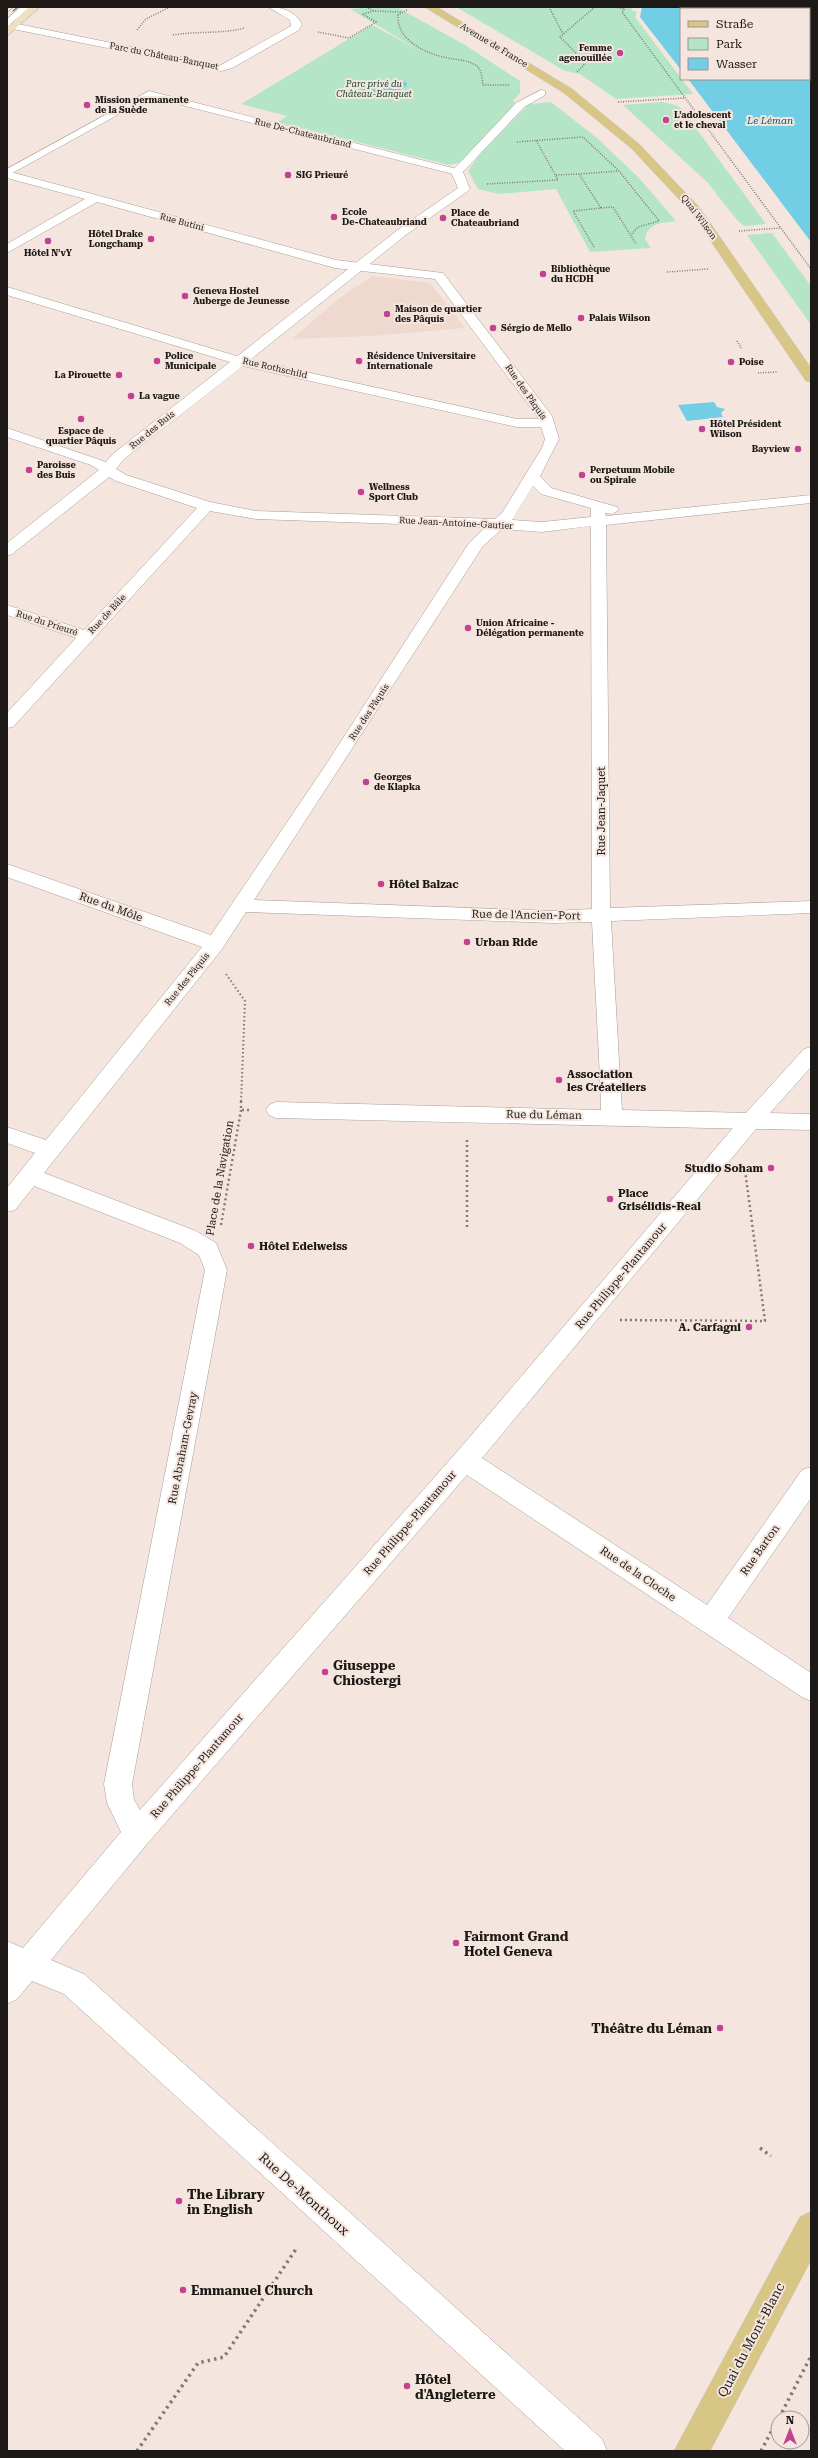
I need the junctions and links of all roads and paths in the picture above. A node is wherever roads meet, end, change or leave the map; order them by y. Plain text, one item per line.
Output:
1 (9, 7) edge
2 (18, 7) edge
3 (26, 7) edge
4 (35, 7) edge
5 (273, 7) edge
6 (366, 7) edge
7 (430, 7) edge
8 (548, 7) edge
9 (595, 7) edge
10 (615, 7) edge
11 (626, 7) edge
12 (7, 9) edge
13 (624, 9) junction
14 (408, 10) dead end
15 (374, 11) junction
16 (401, 12) junction
17 (7, 16) edge
18 (295, 23) junction
19 (9, 28) edge
20 (138, 30) dead end
21 (142, 32) dead end
22 (563, 34) junction
23 (172, 35) dead end
24 (572, 74) dead end
25 (556, 84) joint
26 (514, 85) dead end
27 (541, 93) dead end
28 (685, 98) junction
29 (611, 102) dead end
30 (536, 140) junction
31 (485, 144) junction
32 (619, 171) junction
33 (7, 173) edge
34 (579, 174) junction
35 (556, 175) junction
36 (459, 176) junction
37 (94, 199) junction
38 (601, 208) junction
39 (780, 228) junction
40 (736, 231) dead end
41 (631, 235) junction
42 (636, 244) dead end
43 (594, 247) dead end
44 (7, 249) edge
45 (358, 267) junction
46 (811, 269) edge
47 (700, 270) dead end
48 (667, 272) dead end
49 (7, 291) edge
50 (737, 341) dead end
51 (742, 349) dead end
52 (240, 360) junction
53 (758, 373) dead end
54 (781, 373) dead end
55 (811, 378) edge
56 (548, 423) junction
57 (7, 432) edge
58 (108, 470) junction
59 (532, 476) junction
60 (811, 499) edge
61 (207, 506) junction
62 (598, 513) junction
63 (496, 525) junction
64 (7, 551) edge
65 (7, 610) edge
66 (86, 636) junction
67 (7, 723) edge
68 (7, 870) edge
69 (241, 906) junction
70 (811, 907) edge
71 (601, 915) junction
72 (215, 944) junction
73 (225, 973) dead end
74 (811, 1054) edge
75 (241, 1110) junction
76 (276, 1110) joint
77 (467, 1114) junction
78 (612, 1117) junction
79 (751, 1121) junction
80 (811, 1122) edge
81 (7, 1135) edge
82 (49, 1150) junction
83 (745, 1167) dead end
84 (30, 1176) junction
85 (7, 1204) edge
86 (467, 1230) dead end
87 (208, 1249) junction
88 (618, 1320) dead end
89 (465, 1460) junction
90 (811, 1478) edge
91 (710, 1622) junction
92 (811, 1688) edge
93 (137, 1834) junction
94 (18, 1961) edge
95 (7, 1989) edge
96 (760, 2148) dead end
97 (771, 2156) dead end
98 (811, 2228) edge
99 (296, 2250) dead end
100 (811, 2356) edge
101 (782, 2410) edge
102 (770, 2434) edge
103 (137, 2451) edge
104 (590, 2451) edge
105 (691, 2451) edge
106 (761, 2451) edge

1 - 12 main road
2 - 17 lane
3 - 19 lane
4 - 19 main road
5 - 18 street
6 - 15 path
7 - 25 main road, Avenue de France
8 - 22 path
9 - 22 path
10 - 13 path
11 - 13 path
13 - 28 path
14 - 16 path
15 - 16 path
15 - 18 path
16 - 26 path
18 - 19 street, Parc du Château-Banquet
18 - 23 path
20 - 21 path
22 - 24 path
25 - 55 main road, Quai Wilson
27 - 31 street
28 - 29 path
28 - 39 path
30 - 31 path
30 - 32 path
30 - 35 path
31 - 36 street
32 - 34 path
32 - 41 path
33 - 36 lane, Rue De-Chateaubriand
33 - 37 street, Rue Butini
34 - 35 path
34 - 38 path
35 - 36 path
36 - 45 street
37 - 44 street
37 - 45 street, Rue Butini
38 - 41 path
38 - 43 path
39 - 40 path
39 - 46 path
41 - 42 path
45 - 52 street, Rue des Buis
45 - 56 street, Rue des Pâquis
47 - 48 path
49 - 52 street, Rue Rothschild
50 - 51 path
52 - 56 street, Rue Rothschild
52 - 58 street, Rue des Buis
53 - 54 path
56 - 59 street, Rue des Pâquis
57 - 58 street, Rue Jean-Antoine-Gautier
58 - 61 street, Rue Jean-Antoine-Gautier
58 - 64 street, Rue des Buis
59 - 62 street
59 - 63 street, Rue des Pâquis
60 - 62 street, Rue Jean-Antoine-Gautier
61 - 63 street, Rue Jean-Antoine-Gautier
61 - 66 street, Rue de Bâle
62 - 63 street, Rue Jean-Antoine-Gautier
62 - 71 street, Rue Jean-Jaquet
63 - 69 street, Rue des Pâquis
65 - 66 street, Rue du Prieuré
66 - 67 street, Rue de Bâle
68 - 72 street, Rue du Môle
69 - 71 street, Rue de l'Ancien-Port
69 - 72 street, Rue des Pâquis
70 - 71 street, Rue de l'Ancien-Port
71 - 78 street, Rue Jean-Jaquet
72 - 82 street, Rue des Pâquis
73 - 75 path, Place de la Navigation
74 - 79 street, Rue Philippe-Plantamour
75 - 76 path, Place de la Navigation
75 - 87 path, Place de la Navigation
76 - 77 street, Rue du Léman
77 - 78 street, Rue du Léman
77 - 86 path
78 - 79 street, Rue du Léman
79 - 80 street, Rue du Léman
79 - 89 street, Rue Philippe-Plantamour
81 - 82 street
82 - 84 street, Rue des Pâquis
83 - 88 path
84 - 85 street, Rue des Pâquis
84 - 87 street
87 - 93 street, Rue Abraham-Gevray
89 - 91 street, Rue de la Cloche
89 - 93 street, Rue Philippe-Plantamour
90 - 91 street, Rue Barton
91 - 92 street, Rue de la Cloche
93 - 94 street, Rue Philippe-Plantamour
94 - 95 street, Rue Philippe-Plantamour
94 - 104 street, Rue De-Monthoux
96 - 97 path
98 - 105 main road, Quai du Mont-Blanc
99 - 103 path
100 - 101 path
102 - 106 path

